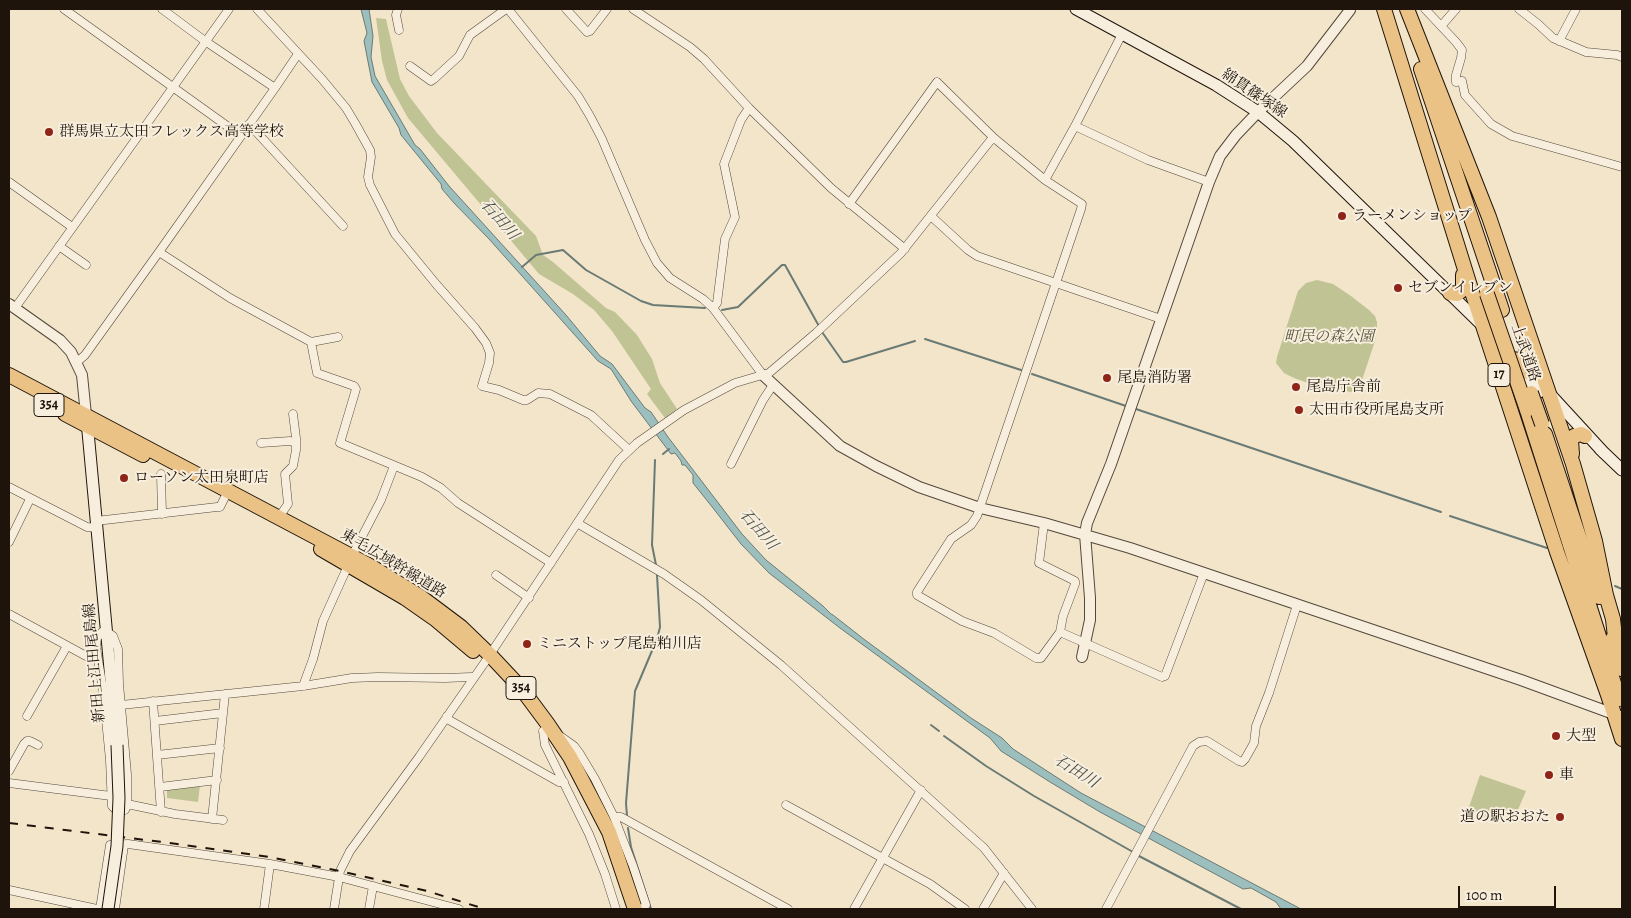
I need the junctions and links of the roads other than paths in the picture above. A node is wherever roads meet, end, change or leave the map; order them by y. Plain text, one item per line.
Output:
1 (64, 9) edge
2 (162, 9) edge
3 (229, 9) edge
4 (257, 9) edge
5 (398, 9) edge
6 (507, 9) edge
7 (566, 9) edge
8 (607, 9) edge
9 (633, 9) edge
10 (1076, 9) edge
11 (1350, 9) edge
12 (1378, 9) edge
13 (1384, 9) edge
14 (1392, 9) edge
15 (1402, 9) edge
16 (1407, 9) edge
17 (1414, 9) edge
18 (1425, 9) edge
19 (1456, 9) edge
20 (1519, 9) edge
21 (1576, 9) edge
22 (1442, 25) junction
23 (399, 30) dead end
24 (1122, 34) junction
25 (205, 41) junction
26 (1559, 41) junction
27 (298, 54) junction
28 (1622, 57) edge
29 (410, 66) dead end
30 (1431, 68) junction
31 (1406, 79) junction
32 (173, 86) junction
33 (275, 88) junction
34 (749, 108) junction
35 (1258, 112) junction
36 (249, 124) junction
37 (1075, 126) junction
38 (241, 136) junction
39 (994, 138) junction
40 (1622, 167) edge
41 (1044, 180) junction
42 (9, 182) edge
43 (1209, 182) junction
44 (849, 204) junction
45 (932, 217) junction
46 (343, 226) dead end
47 (72, 227) junction
48 (1391, 238) junction
49 (1455, 240) junction
50 (59, 246) junction
51 (905, 249) junction
52 (159, 252) junction
53 (86, 265) dead end
54 (1056, 284) junction
55 (1450, 293) junction
56 (1518, 300) junction
57 (12, 306) edge
58 (713, 308) junction
59 (1162, 319) junction
60 (1483, 325) junction
61 (338, 337) dead end
62 (1488, 340) junction
63 (311, 342) junction
64 (1505, 358) joint
65 (77, 362) junction
66 (1522, 367) junction
67 (9, 374) edge
68 (763, 375) junction
69 (9, 384) edge
70 (774, 385) junction
71 (1547, 389) junction
72 (1553, 405) junction
73 (1511, 412) junction
74 (293, 414) dead end
75 (87, 421) junction
76 (1585, 436) junction
77 (261, 443) dead end
78 (296, 444) junction
79 (630, 450) junction
80 (1604, 453) junction
81 (731, 464) dead end
82 (1573, 464) junction
83 (394, 466) junction
84 (1622, 470) edge
85 (161, 474) dead end
86 (9, 487) edge
87 (225, 497) junction
88 (30, 499) junction
89 (980, 508) junction
90 (162, 514) junction
91 (278, 517) junction
92 (577, 523) junction
93 (1044, 523) junction
94 (96, 525) junction
95 (1085, 534) junction
96 (9, 542) edge
97 (351, 560) junction
98 (550, 564) junction
99 (1204, 573) junction
100 (496, 575) dead end
101 (529, 598) junction
102 (1297, 605) junction
103 (9, 614) edge
104 (106, 631) junction
105 (1060, 632) junction
106 (1086, 643) junction
107 (67, 646) junction
108 (1616, 646) junction
109 (1082, 657) dead end
110 (97, 658) junction
111 (488, 658) junction
112 (1622, 669) edge
113 (474, 678) junction
114 (303, 686) junction
115 (225, 694) junction
116 (153, 701) junction
117 (121, 705) junction
118 (223, 713) junction
119 (1620, 714) edge
120 (27, 716) dead end
121 (448, 716) junction
122 (155, 721) junction
123 (548, 731) junction
124 (1622, 739) edge
125 (38, 745) dead end
126 (220, 748) junction
127 (157, 756) junction
128 (9, 771) edge
129 (216, 780) junction
130 (564, 782) junction
131 (9, 783) edge
132 (160, 787) junction
133 (921, 790) junction
134 (111, 796) junction
135 (127, 804) junction
136 (786, 805) dead end
137 (161, 812) junction
138 (614, 817) junction
139 (212, 819) junction
140 (223, 820) dead end
141 (124, 845) junction
142 (882, 857) junction
143 (270, 864) junction
144 (1004, 873) junction
145 (339, 877) junction
146 (621, 878) junction
147 (372, 886) junction
148 (9, 890) edge
149 (99, 909) edge
150 (108, 909) edge
151 (115, 909) edge
152 (264, 909) edge
153 (334, 909) edge
154 (369, 909) edge
155 (459, 909) edge
156 (616, 909) edge
157 (626, 909) edge
158 (635, 909) edge
159 (642, 909) edge
160 (788, 909) edge
161 (854, 909) edge
162 (965, 909) edge
163 (982, 909) edge
164 (1032, 909) edge
165 (1106, 909) edge

1 - 32 street
2 - 25 street
3 - 25 street
4 - 27 street
5 - 23 street
6 - 29 street
6 - 58 street
7 - 8 street
9 - 34 street
10 - 24 main road, 綿貫篠塚線
11 - 35 street
12 - 31 street
13 - 31 highway, 17
14 - 119 highway, 上武道路 / 17, bridge
15 - 108 highway, 上武道路 / 17, bridge
16 - 30 highway, 17
17 - 30 street
18 - 22 street
19 - 22 street
20 - 26 street
21 - 26 street
22 - 40 street
24 - 35 main road, 綿貫篠塚線
24 - 37 street
25 - 32 street
25 - 33 street
26 - 28 street
27 - 33 street
27 - 79 street
30 - 56 highway, 17
31 - 49 highway, 17
32 - 38 street
32 - 47 street
33 - 36 street
34 - 44 street
34 - 58 street
35 - 43 street
35 - 48 main road, 綿貫篠塚線
36 - 38 street
36 - 46 street
37 - 41 street
37 - 43 street
38 - 52 street
39 - 41 street
39 - 44 street
39 - 45 street
41 - 54 street
42 - 47 street
43 - 59 street
44 - 51 street
45 - 51 street
45 - 54 street
47 - 50 street
48 - 55 main road, 綿貫篠塚線
48 - 62 main road, 綿貫篠塚線
49 - 55 highway
49 - 60 highway, 17
50 - 53 street
50 - 57 street
51 - 68 street
52 - 63 street
52 - 65 street
54 - 59 street
54 - 89 street
55 - 60 main road, 綿貫篠塚線
56 - 66 highway
56 - 71 highway, 17
57 - 65 street
58 - 68 street
59 - 95 street
60 - 62 highway, 17
60 - 66 main road, 綿貫篠塚線
61 - 63 street
62 - 64 main road, 綿貫篠塚線
62 - 73 highway, 17
63 - 83 street
64 - 66 highway
65 - 75 street
66 - 71 main road, 綿貫篠塚線
66 - 72 main road, 綿貫篠塚線
66 - 73 highway
67 - 75 highway, 東毛広域幹線道路 / 354
68 - 70 street
68 - 79 street
69 - 75 highway, 東毛広域幹線道路 / 354
70 - 81 street
70 - 89 street
71 - 72 highway, 17
71 - 80 main road, 綿貫篠塚線
72 - 76 main road, 綿貫篠塚線
72 - 82 highway, 17
73 - 119 highway, 17
74 - 78 street
75 - 87 highway, 東毛広域幹線道路 / 354
75 - 91 highway, 東毛広域幹線道路 / 354
75 - 94 main road, 新田上江田尾島線
76 - 80 main road, 綿貫篠塚線
76 - 82 highway
77 - 78 street
78 - 91 street
79 - 92 street
80 - 84 main road, 綿貫篠塚線
82 - 108 highway, 17
83 - 97 street
83 - 98 street
85 - 90 street
86 - 88 street
87 - 90 street
87 - 97 highway, 東毛広域幹線道路 / 354
88 - 94 street
88 - 96 street
89 - 93 street
89 - 105 street
90 - 94 street
91 - 97 highway, 東毛広域幹線道路 / 354
92 - 98 street
92 - 133 street
93 - 95 street
93 - 105 street
94 - 104 main road, 新田上江田尾島線
95 - 99 street
95 - 106 street
97 - 111 highway, 東毛広域幹線道路 / 354
97 - 114 street
98 - 101 street
99 - 102 street
99 - 106 street
100 - 101 street
101 - 111 street
102 - 119 street
102 - 165 street
103 - 107 street
104 - 110 street
104 - 117 street
104 - 150 main road, 新田上江田尾島線, bridge
105 - 106 street
106 - 109 street
107 - 110 street
107 - 120 street
108 - 112 highway, 上武道路 / 17
110 - 134 street
111 - 113 street
111 - 123 highway, 東毛広域幹線道路 / 354
113 - 114 street
113 - 121 street
114 - 115 street
115 - 116 street
115 - 118 street
116 - 117 street
116 - 122 street
117 - 135 street
118 - 122 street
118 - 126 street
119 - 124 highway, 17
121 - 130 street
121 - 145 street
122 - 127 street
123 - 130 street
123 - 138 street
123 - 146 highway, 東毛広域幹線道路 / 354
125 - 128 street
126 - 127 street
126 - 129 street
127 - 132 street
129 - 132 street
129 - 139 street
130 - 156 street
131 - 134 street
132 - 137 street
133 - 142 street
133 - 144 street
134 - 135 street
135 - 137 street
136 - 142 street
137 - 139 street
138 - 159 street
138 - 160 street
139 - 140 street
141 - 143 street
141 - 149 street
141 - 151 street
142 - 161 street
142 - 162 street
143 - 145 street
143 - 152 street
144 - 163 street
144 - 164 street
145 - 147 street
145 - 153 street
146 - 157 highway, 東毛広域幹線道路 / 354
146 - 158 highway, 東毛広域幹線道路 / 354
147 - 154 street
147 - 155 street
148 - 149 street

